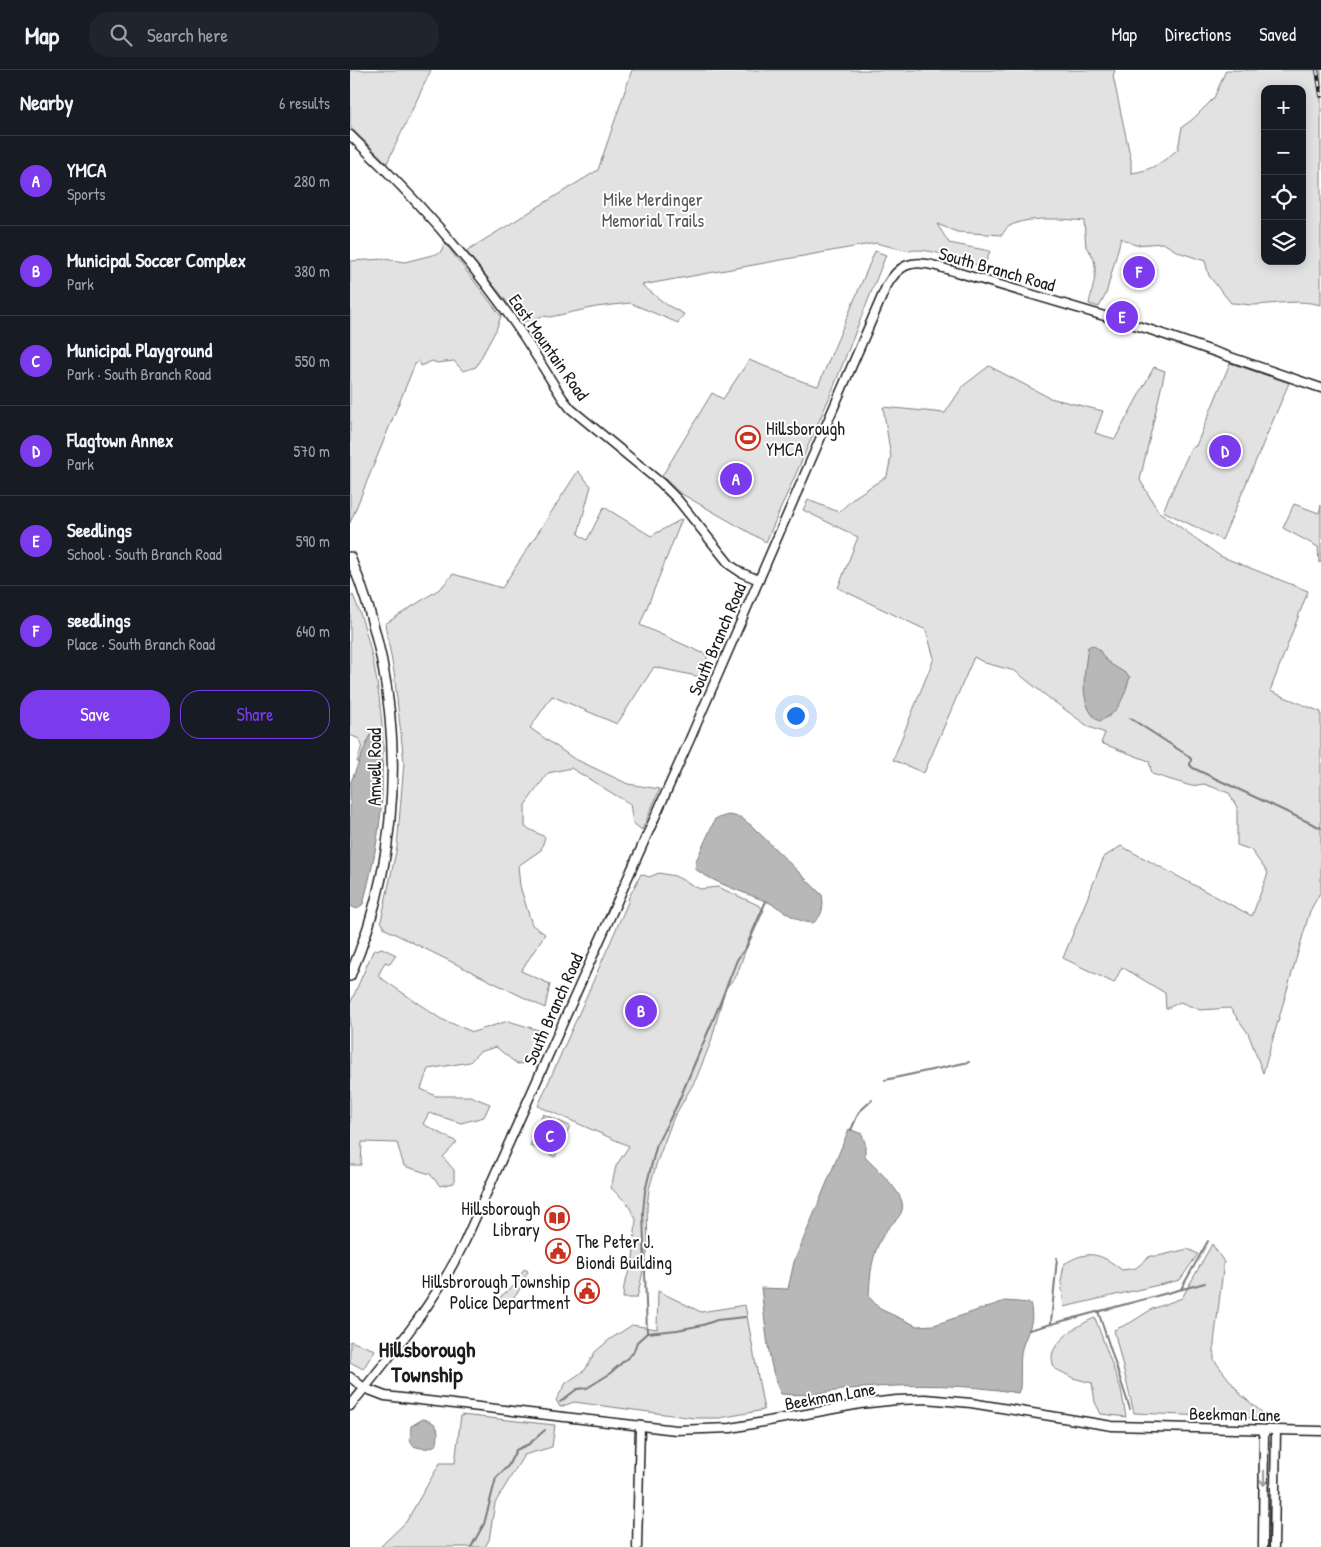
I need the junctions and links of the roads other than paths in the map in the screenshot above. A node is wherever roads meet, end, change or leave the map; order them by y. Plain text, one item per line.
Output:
1 (350, 135) edge
2 (1321, 388) edge
3 (350, 557) edge
4 (759, 580) junction
5 (350, 976) edge
6 (350, 1378) edge
7 (364, 1388) junction
8 (350, 1406) edge
9 (640, 1426) junction
10 (1264, 1430) junction
11 (1276, 1430) junction
12 (1321, 1431) edge
13 (637, 1547) edge
14 (1263, 1547) edge
15 (1274, 1547) edge

1 - 4 street, East Mountain Road
2 - 4 street, South Branch Road
3 - 5 main road, Amwell Road
4 - 7 street, South Branch Road
6 - 7 street, Beekman Lane
7 - 8 street, South Branch Road
7 - 9 street, Beekman Lane
9 - 10 street, Beekman Lane
9 - 13 street
10 - 11 street, Beekman Lane
10 -> 14 street
11 - 12 street, Beekman Lane
11 - 15 street

